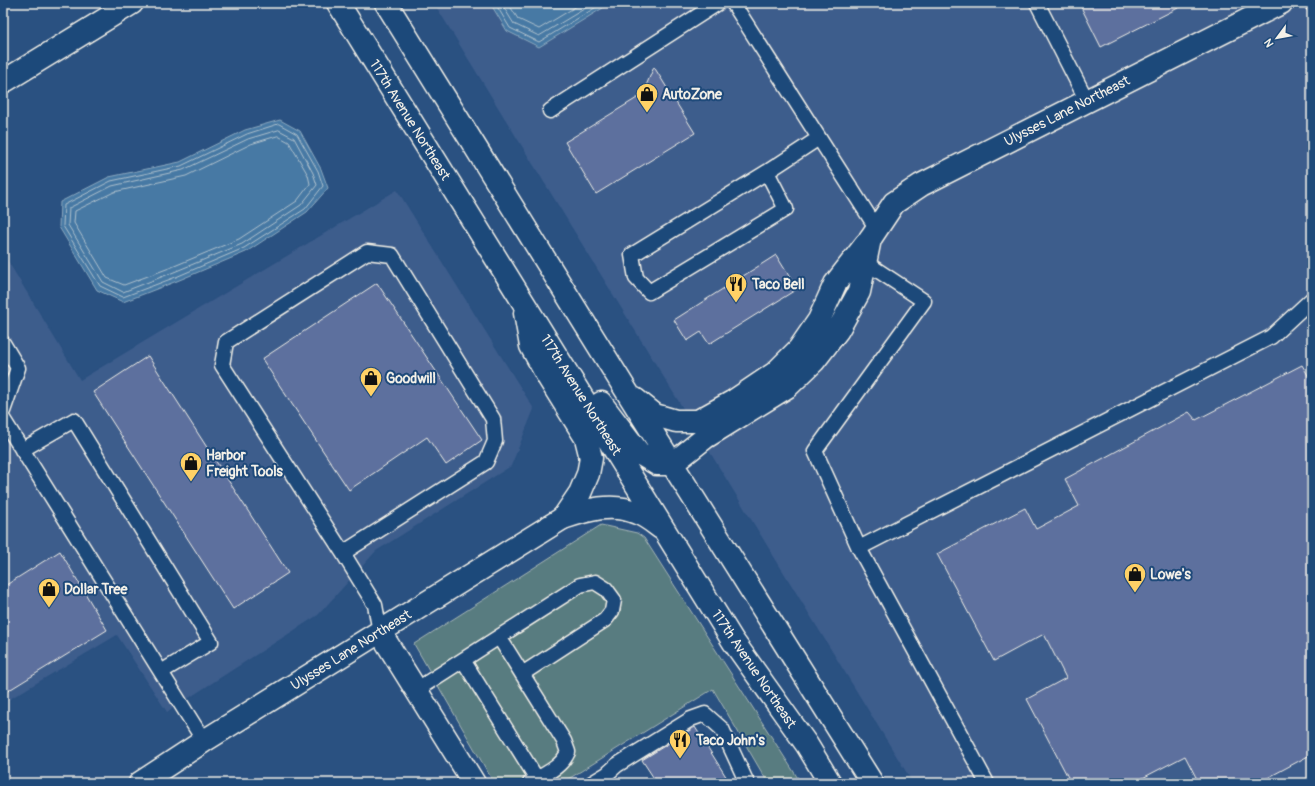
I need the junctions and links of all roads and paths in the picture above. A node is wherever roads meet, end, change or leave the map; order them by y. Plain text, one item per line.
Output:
1 (132, 3) edge
2 (338, 3) edge
3 (386, 3) edge
4 (733, 3) edge
5 (1037, 3) edge
6 (1282, 3) edge
7 (715, 4) edge
8 (3, 82) edge
9 (1087, 101) junction
10 (550, 110) dead end
11 (819, 138) junction
12 (768, 172) junction
13 (873, 234) junction
14 (865, 262) junction
15 (1312, 299) edge
16 (522, 300) junction
17 (3, 343) edge
18 (3, 361) edge
19 (18, 368) junction
20 (629, 395) junction
21 (3, 411) edge
22 (3, 419) edge
23 (22, 450) junction
24 (672, 464) junction
25 (563, 518) junction
26 (665, 530) junction
27 (859, 548) junction
28 (343, 553) junction
29 (380, 632) junction
30 (499, 637) junction
31 (463, 660) junction
32 (161, 672) junction
33 (522, 674) junction
34 (416, 690) junction
35 (204, 741) junction
36 (533, 781) edge
37 (140, 783) edge
38 (474, 783) edge
39 (592, 783) edge
40 (748, 783) edge
41 (830, 783) edge
42 (872, 783) edge
43 (987, 783) edge

1 - 8 main road
2 - 16 main road, 117th Avenue Northeast
3 - 20 main road
4 - 11 lane
5 - 9 lane
6 - 9 main road, Ulysses Lane Northeast
7 - 10 lane
9 - 13 main road, Ulysses Lane Northeast
11 - 12 lane
11 - 13 lane
12 - 12 lane
13 - 14 main road
13 - 20 main road, Ulysses Lane Northeast
14 - 24 main road
14 - 27 lane
15 - 27 lane
16 - 24 main road
16 - 25 main road
16 - 26 main road, 117th Avenue Northeast
17 - 19 lane
18 - 19 lane
19 - 21 lane
20 - 24 main road
22 - 23 lane
23 - 32 lane
23 - 32 lane
24 - 42 main road
25 - 26 main road
25 - 29 main road, Ulysses Lane Northeast
26 - 41 main road, 117th Avenue Northeast
27 - 43 lane
28 - 28 lane
28 - 29 lane
29 - 34 main road
29 - 35 main road, Ulysses Lane Northeast
30 - 31 lane
30 - 33 lane
30 - 33 lane
31 - 34 lane
31 - 36 lane
32 - 35 lane
33 - 36 lane
34 - 38 main road
35 - 37 main road, Ulysses Lane Northeast
39 - 40 lane

